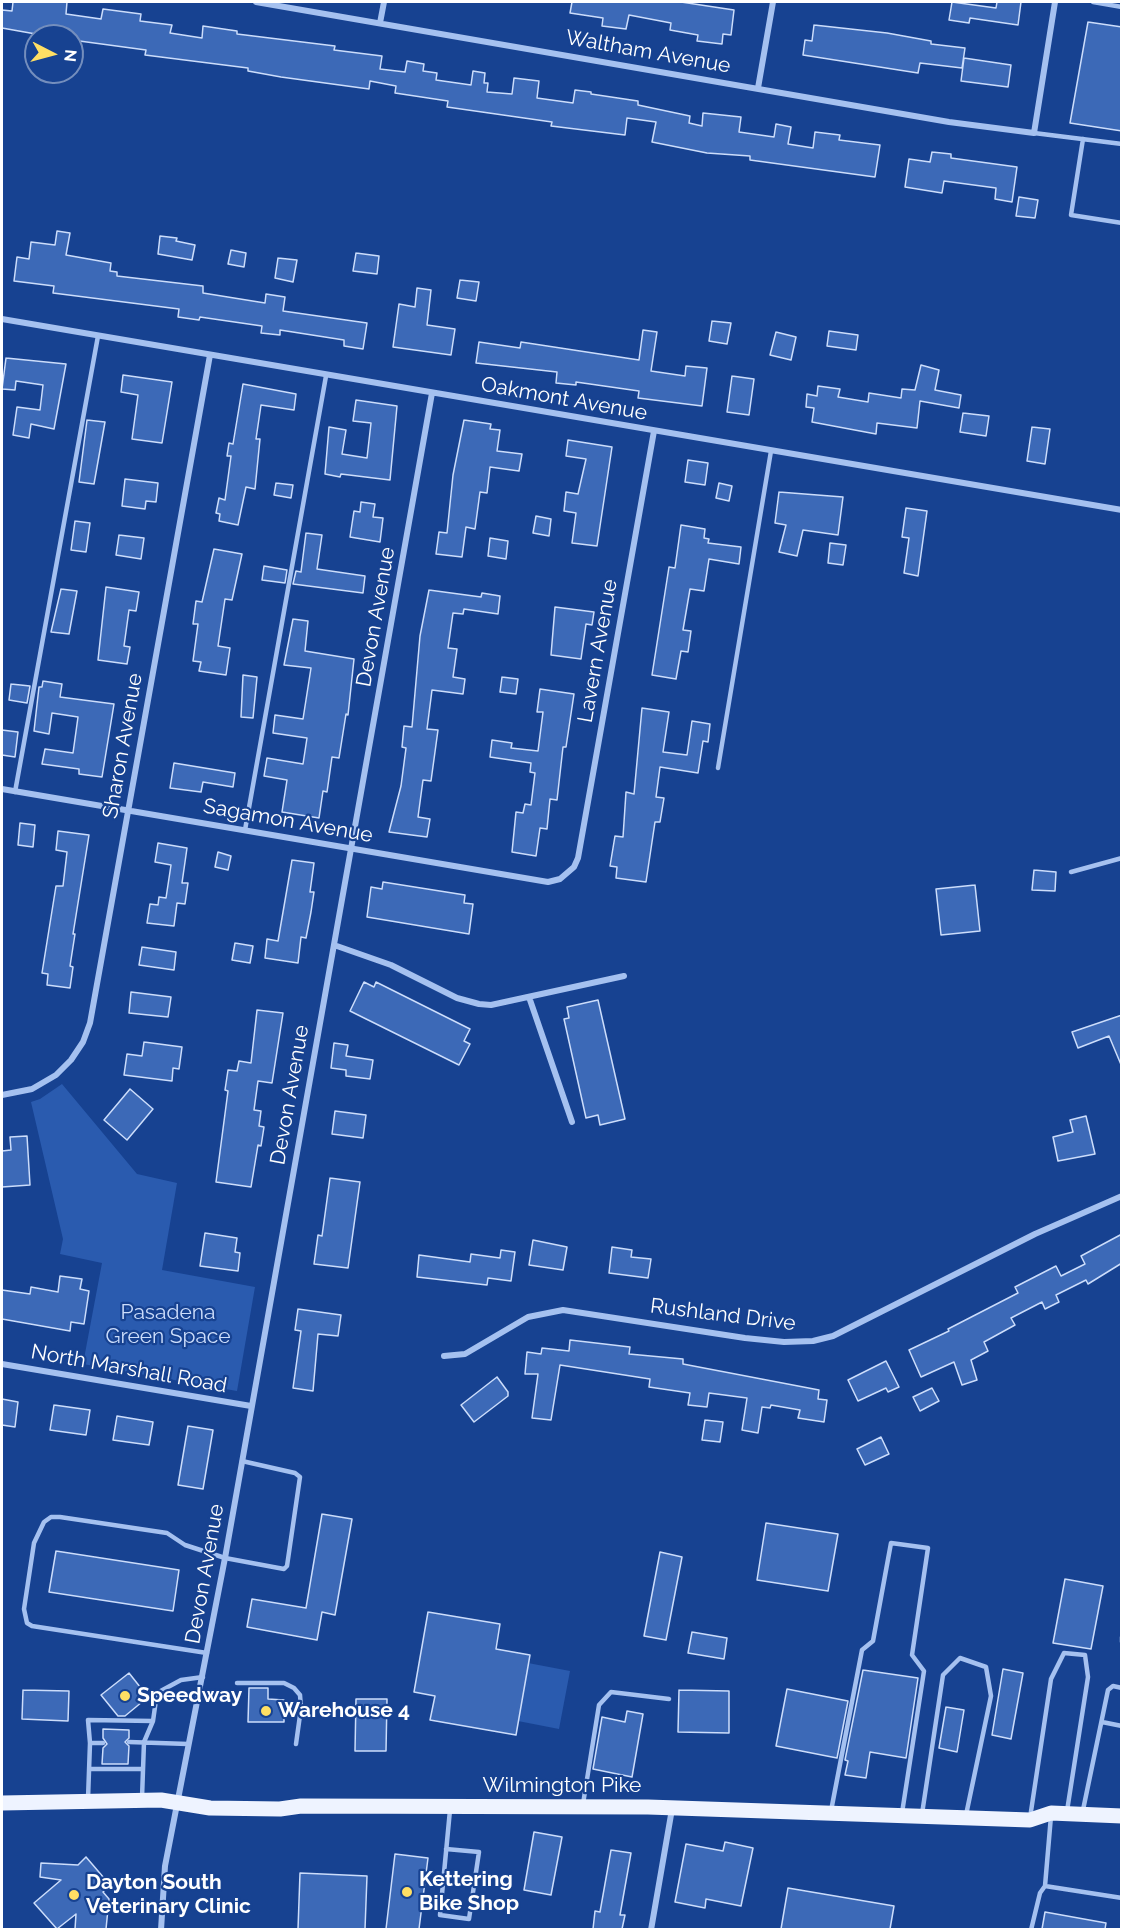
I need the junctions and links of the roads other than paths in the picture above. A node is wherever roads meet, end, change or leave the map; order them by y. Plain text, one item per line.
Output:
1 (256, 2) edge
2 (384, 2) edge
3 (773, 2) edge
4 (1055, 2) edge
5 (1093, 2) edge
6 (1122, 7) edge
7 (380, 23) junction
8 (758, 88) junction
9 (1034, 133) junction
10 (1083, 139) junction
11 (1122, 144) edge
12 (1122, 223) edge
13 (2, 319) edge
14 (98, 336) junction
15 (210, 355) junction
16 (326, 376) junction
17 (432, 393) junction
18 (654, 431) junction
19 (771, 450) junction
20 (1122, 510) edge
21 (718, 768) dead end
22 (2, 789) edge
23 (15, 792) junction
24 (128, 811) junction
25 (245, 830) junction
26 (351, 848) junction
27 (1122, 858) edge
28 (1071, 872) dead end
29 (568, 874) joint
30 (334, 945) junction
31 (624, 976) dead end
32 (529, 997) junction
33 (2, 1095) edge
34 (572, 1122) dead end
35 (1122, 1196) edge
36 (444, 1356) dead end
37 (2, 1364) edge
38 (251, 1406) junction
39 (242, 1461) junction
40 (225, 1558) junction
41 (1122, 1637) edge
42 (1122, 1642) edge
43 (207, 1653) junction
44 (203, 1677) junction
45 (237, 1683) dead end
46 (1122, 1688) edge
47 (669, 1700) dead end
48 (153, 1720) junction
49 (1102, 1722) junction
50 (1122, 1726) edge
51 (129, 1742) dead end
52 (144, 1742) junction
53 (90, 1743) junction
54 (103, 1743) dead end
55 (188, 1744) junction
56 (296, 1744) dead end
57 (89, 1769) junction
58 (142, 1769) junction
59 (88, 1799) junction
60 (142, 1800) junction
61 (2, 1803) edge
62 (178, 1803) junction
63 (450, 1807) junction
64 (583, 1808) junction
65 (672, 1808) junction
66 (831, 1813) junction
67 (1059, 1814) junction
68 (1082, 1814) junction
69 (902, 1815) junction
70 (922, 1816) junction
71 (1122, 1816) edge
72 (965, 1817) junction
73 (1030, 1820) junction
74 (446, 1849) junction
75 (1045, 1887) junction
76 (1122, 1898) edge
77 (161, 1929) edge
78 (651, 1929) edge
79 (1031, 1929) edge

1 - 7 street, Waltham Avenue
2 - 7 street
3 - 8 street
4 - 9 street
5 - 6 lane
7 - 8 street, Waltham Avenue
8 - 9 street, Waltham Avenue
9 - 10 lane
10 - 11 lane
10 - 12 lane
13 - 14 street, Oakmont Avenue
14 - 15 street, Oakmont Avenue
14 - 23 lane
15 - 16 street, Oakmont Avenue
15 - 24 street, Sharon Avenue
16 - 17 street, Oakmont Avenue
16 - 25 lane
17 - 18 street, Oakmont Avenue
17 - 26 street, Devon Avenue
18 - 19 street, Oakmont Avenue
18 - 29 street, Lavern Avenue
19 - 20 street, Oakmont Avenue
19 - 21 lane
22 - 23 street, Sagamon Avenue
23 - 24 street, Sagamon Avenue
24 - 25 street, Sagamon Avenue
24 - 33 street, Sharon Avenue
25 - 26 street, Sagamon Avenue
26 - 29 street, Sagamon Avenue
26 - 30 street, Devon Avenue
27 - 28 lane
30 - 32 street
30 - 38 street, Devon Avenue
31 - 32 street
32 - 34 street
35 - 36 street, Rushland Drive
37 - 38 street, North Marshall Road
38 - 39 street, Devon Avenue
39 - 40 street, Devon Avenue
39 - 40 lane
40 - 43 street, Devon Avenue
40 - 43 lane
41 - 42 lane
43 - 44 street, Devon Avenue
44 - 48 lane
44 - 55 street, Devon Avenue
45 - 56 lane
46 - 49 lane
47 - 64 lane
48 - 52 lane
48 - 53 lane
49 - 50 lane
49 - 68 lane
51 - 52 lane
52 - 55 lane
52 - 58 lane
53 - 54 lane
53 - 57 lane
55 - 62 street, Devon Avenue
57 - 58 lane
57 - 59 lane
58 - 60 lane
59 - 60 main road, Wilmington Pike
59 - 61 main road, Wilmington Pike
60 - 62 main road, Wilmington Pike
62 - 63 main road, Wilmington Pike
62 - 77 street, Devon Avenue
63 - 64 main road, Wilmington Pike
63 - 74 lane
64 - 65 main road, Wilmington Pike
65 - 66 main road, Wilmington Pike
65 - 78 street
66 - 69 main road, Wilmington Pike
66 - 69 lane
67 - 68 main road, Wilmington Pike
67 - 73 main road, Wilmington Pike
67 - 73 lane
67 - 75 lane
68 - 71 main road, Wilmington Pike
69 - 70 main road, Wilmington Pike
70 - 72 main road, Wilmington Pike
70 - 72 lane
72 - 73 main road, Wilmington Pike
74 - 74 lane
75 - 76 lane
75 - 79 lane

